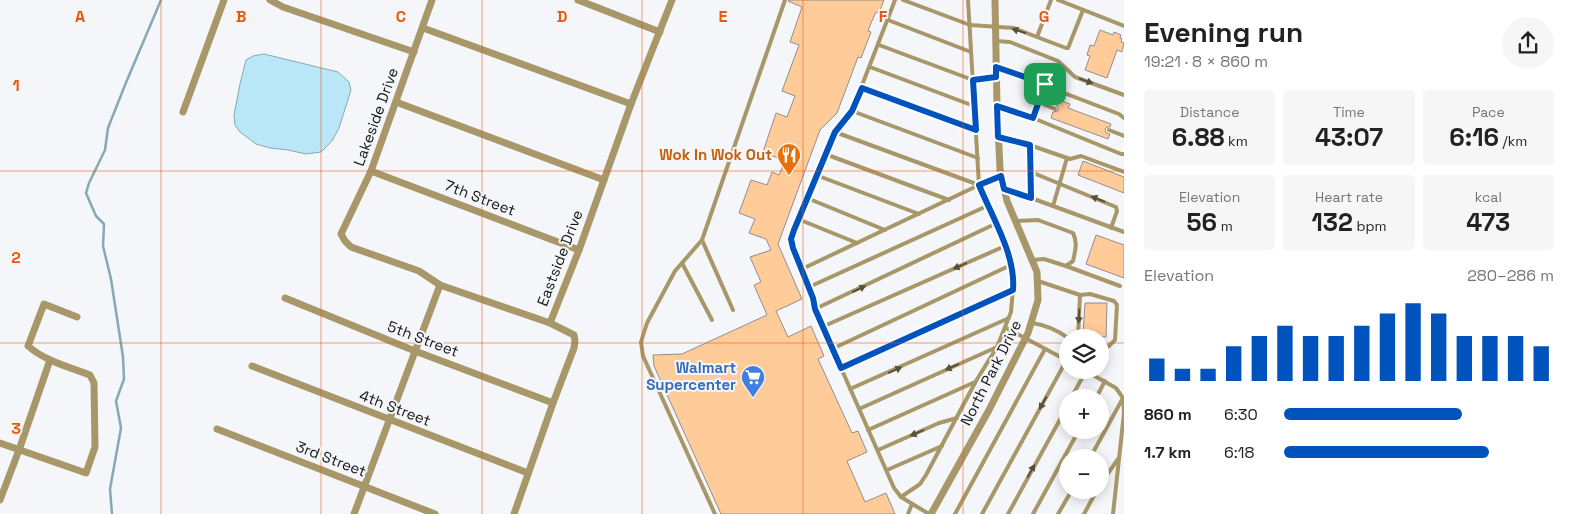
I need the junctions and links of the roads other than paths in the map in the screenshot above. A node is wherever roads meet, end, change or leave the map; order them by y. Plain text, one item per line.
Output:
1 (224, 0) edge
2 (270, 0) edge
3 (432, 0) edge
4 (578, 0) edge
5 (672, 0) edge
6 (786, 0) edge
7 (895, 0) edge
8 (903, 0) edge
9 (968, 0) edge
10 (995, 0) edge
11 (1051, 0) edge
12 (1058, 0) edge
13 (588, 2) edge
14 (1083, 10) junction
15 (888, 20) junction
16 (970, 25) junction
17 (995, 26) junction
18 (1124, 26) edge
19 (423, 28) junction
20 (660, 32) junction
21 (1037, 37) junction
22 (996, 42) junction
23 (879, 45) junction
24 (414, 52) junction
25 (971, 52) junction
26 (996, 67) junction
27 (870, 68) junction
28 (996, 77) junction
29 (973, 80) junction
30 (1045, 84) junction
31 (862, 88) junction
32 (1124, 95) edge
33 (396, 102) junction
34 (1038, 102) junction
35 (631, 104) junction
36 (974, 106) junction
37 (997, 106) junction
38 (1054, 108) dead end
39 (852, 111) junction
40 (183, 112) dead end
41 (1033, 118) junction
42 (1124, 118) edge
43 (976, 130) junction
44 (1109, 130) dead end
45 (835, 132) junction
46 (1124, 136) edge
47 (998, 137) junction
48 (1030, 145) junction
49 (825, 154) junction
50 (1124, 154) edge
51 (978, 158) junction
52 (1067, 158) junction
53 (371, 171) junction
54 (1030, 172) junction
55 (1124, 172) edge
56 (816, 175) junction
57 (1001, 176) junction
58 (604, 180) junction
59 (1060, 184) junction
60 (979, 185) junction
61 (1004, 189) junction
62 (807, 198) junction
63 (1031, 198) junction
64 (949, 200) junction
65 (988, 206) junction
66 (1053, 206) junction
67 (918, 214) junction
68 (798, 219) junction
69 (1015, 221) junction
70 (995, 224) junction
71 (1111, 228) junction
72 (885, 230) junction
73 (1124, 232) edge
74 (702, 240) junction
75 (857, 243) junction
76 (1005, 246) junction
77 (579, 250) junction
78 (1032, 260) junction
79 (682, 263) junction
80 (1011, 265) junction
81 (1066, 266) junction
82 (802, 269) junction
83 (1037, 281) junction
84 (440, 285) junction
85 (1120, 286) dead end
86 (809, 287) junction
87 (1013, 290) junction
88 (1080, 295) junction
89 (285, 298) dead end
90 (815, 309) junction
91 (733, 310) dead end
92 (78, 317) dead end
93 (1009, 318) junction
94 (712, 320) dead end
95 (550, 323) junction
96 (1032, 323) junction
97 (822, 327) junction
98 (1006, 328) junction
99 (1078, 329) edge
100 (1059, 331) edge
101 (1025, 338) junction
102 (1109, 346) edge
103 (997, 347) junction
104 (832, 348) junction
105 (1045, 349) junction
106 (414, 352) junction
107 (1059, 357) edge
108 (50, 360) junction
109 (252, 366) dead end
110 (841, 368) junction
111 (1059, 375) edge
112 (1102, 379) edge
113 (976, 381) junction
114 (1106, 381) junction
115 (850, 389) junction
116 (1101, 389) edge
117 (1123, 398) edge
118 (553, 403) junction
119 (859, 409) junction
120 (957, 418) junction
121 (390, 420) junction
122 (1059, 421) edge
123 (217, 429) dead end
124 (868, 430) junction
125 (1074, 439) edge
126 (0, 443) edge
127 (943, 445) junction
128 (1095, 449) edge
129 (19, 450) junction
130 (878, 450) junction
131 (1119, 458) junction
132 (887, 470) junction
133 (1109, 472) edge
134 (528, 474) junction
135 (364, 487) junction
136 (901, 497) junction
137 (1067, 499) edge
138 (1092, 499) edge
139 (0, 500) edge
140 (912, 504) junction
141 (354, 514) edge
142 (435, 514) edge
143 (514, 514) edge
144 (715, 514) edge
145 (908, 514) edge
146 (930, 514) edge
147 (956, 514) edge
148 (982, 514) edge
149 (1008, 514) edge
150 (1032, 514) edge
151 (1058, 514) edge
152 (1084, 514) edge
153 (1113, 514) edge

1 - 40 street
2 - 24 street
3 - 19 street, Lakeside Drive
4 - 13 street
5 - 20 street, Eastside Drive
6 - 74 lane
7 - 15 lane
8 - 16 lane
9 - 16 lane
10 - 17 street, North Park Drive
11 - 21 lane
12 - 14 lane
13 - 20 street
14 - 18 lane
14 - 21 lane
15 - 23 lane
15 - 25 lane
16 - 17 lane
16 - 25 lane
21 -> 17 lane
17 - 22 street, North Park Drive
19 - 24 street, Lakeside Drive
19 - 35 street
20 - 35 street, Eastside Drive
22 - 26 street, North Park Drive
22 -> 32 lane
23 - 27 lane
23 - 29 lane
24 - 33 street, Lakeside Drive
25 - 29 lane
26 - 28 street, North Park Drive
26 - 30 lane
27 - 31 lane
27 - 36 lane
28 - 29 lane
28 - 37 street, North Park Drive
29 - 36 lane
30 - 34 lane
30 - 42 lane
31 - 39 lane
31 - 43 lane
33 - 53 street, Lakeside Drive
33 - 58 street
34 - 38 lane
34 - 41 lane
35 - 58 street, Eastside Drive
36 - 43 lane
37 - 41 lane
37 - 47 street, North Park Drive
39 - 45 lane
39 - 51 lane
41 - 50 lane
43 - 51 lane
44 - 46 lane
45 - 49 lane
45 - 60 lane
47 - 48 lane
47 - 57 street, North Park Drive
48 - 52 lane
48 - 54 lane
49 - 56 lane
49 - 64 lane
51 - 60 lane
52 - 55 lane
52 - 59 lane
53 - 77 street, 7th Street
53 - 84 street, Lakeside Drive
54 - 59 lane
54 - 63 lane
56 - 62 lane
56 - 67 lane
57 - 60 lane
57 - 61 street, North Park Drive
58 - 77 street, Eastside Drive
59 - 66 lane
71 -> 59 lane
60 - 64 lane
60 - 65 lane
61 - 63 lane
61 - 69 street, North Park Drive
62 - 68 lane
62 - 72 lane
63 - 66 lane
64 - 67 lane
65 - 70 lane
65 - 86 lane
66 - 71 lane
67 - 72 lane
68 - 75 lane
68 - 82 lane
69 - 78 street, North Park Drive
69 - 81 lane
70 - 76 lane
90 -> 70 lane
71 - 73 lane
72 - 75 lane
74 - 79 lane
74 - 91 lane
75 - 82 lane
76 - 80 lane
76 -> 97 lane
77 - 95 street, Eastside Drive
78 - 81 lane
78 - 83 street, North Park Drive
79 - 94 lane
79 - 144 lane
80 - 87 lane
80 - 104 lane
81 - 85 lane
82 - 86 lane
83 - 88 lane
83 - 96 street, North Park Drive
84 - 95 street
84 - 106 street
86 - 90 lane
87 - 93 lane
87 - 110 lane
88 -> 99 lane
88 - 102 lane
89 - 106 street, 5th Street
90 - 97 lane
92 - 108 street
93 - 98 lane
115 -> 93 lane
95 - 118 street, Eastside Drive
96 - 100 lane
96 - 101 street, North Park Drive
97 - 104 lane
98 - 101 lane
98 - 103 lane
101 - 105 lane
101 - 146 street, North Park Drive
103 - 113 lane
103 -> 119 lane
104 - 110 lane
105 - 107 lane
105 - 147 lane
106 - 118 street, 5th Street
106 - 121 street
108 - 129 street
108 - 129 street
109 - 121 street, 4th Street
110 - 115 lane
111 -> 148 lane
112 - 114 lane
113 - 120 lane
113 - 124 lane
114 - 116 lane
114 - 117 lane
115 - 119 lane
117 - 128 lane
117 - 131 lane
118 - 134 street, Eastside Drive
119 - 124 lane
120 - 127 lane
120 -> 130 lane
121 - 134 street, 4th Street
121 - 135 street
149 -> 122 lane
123 - 135 street, 3rd Street
124 - 130 lane
125 - 150 lane
126 - 129 street
127 - 132 lane
127 - 136 lane
129 - 139 street
130 - 132 lane
131 - 133 lane
131 - 153 lane
132 - 136 lane
134 - 143 street, Eastside Drive
135 - 141 street
135 - 142 street, 3rd Street
136 - 140 lane
137 - 151 lane
138 - 152 lane
140 - 145 lane
140 - 146 lane

